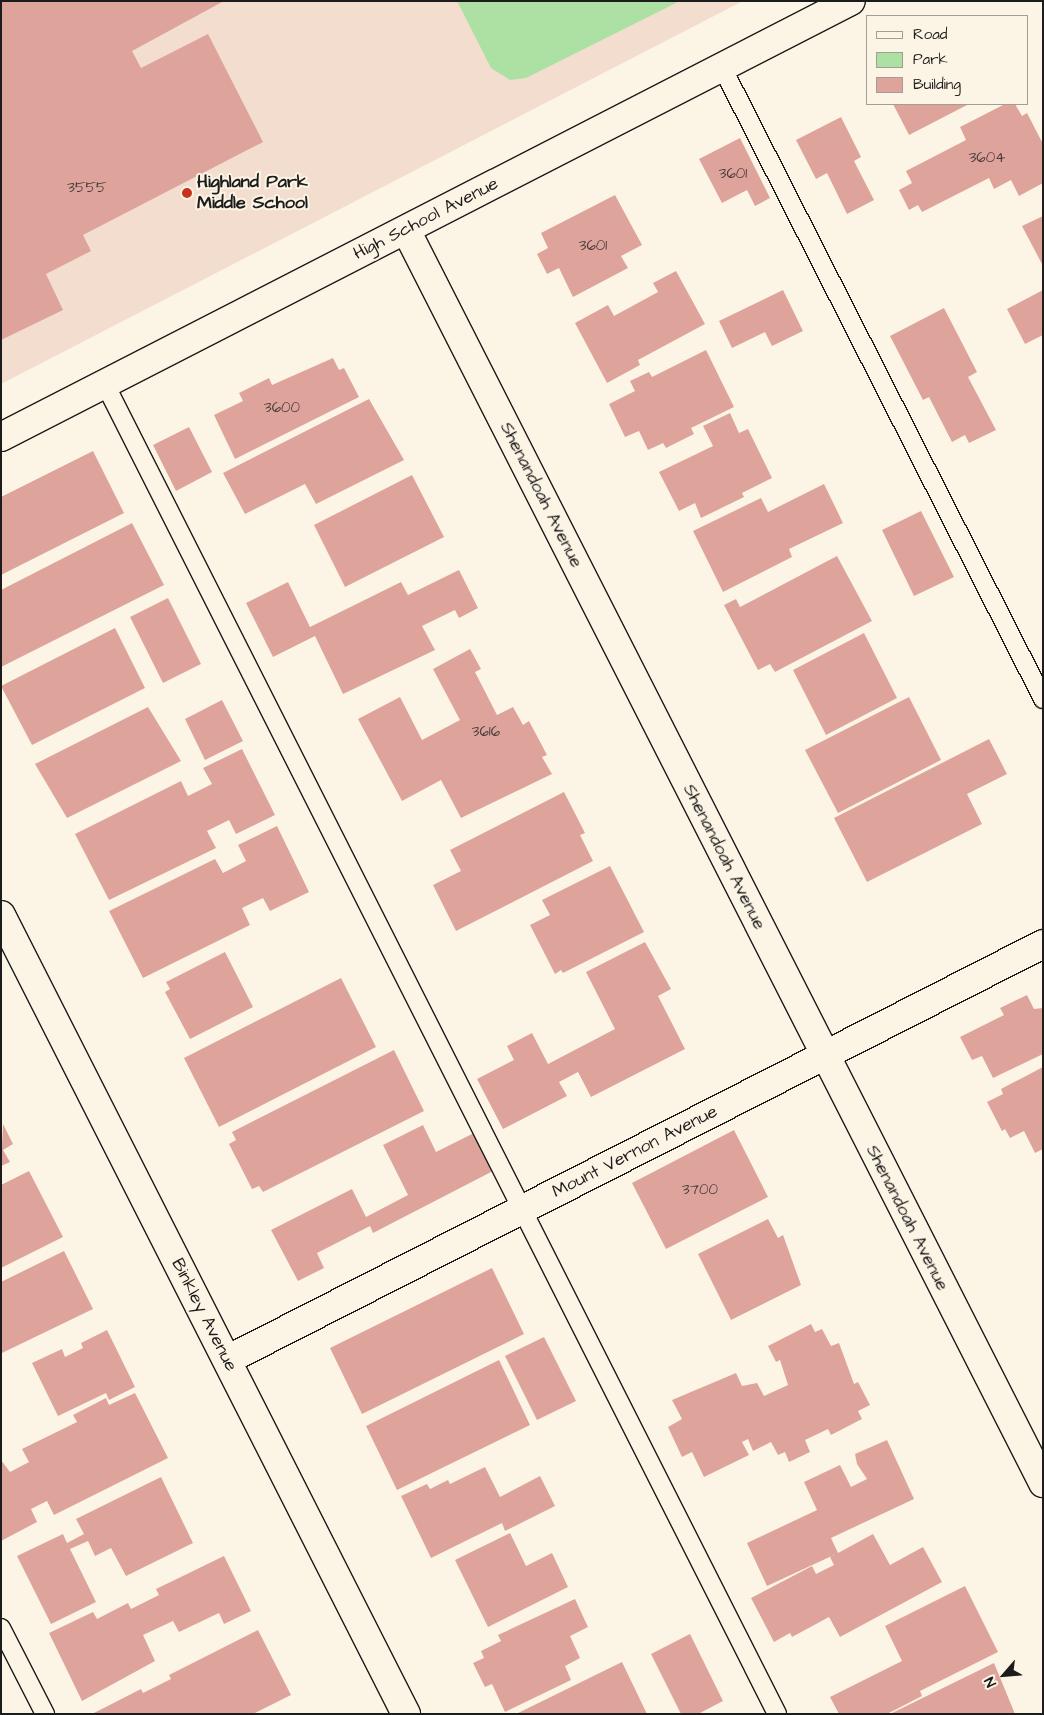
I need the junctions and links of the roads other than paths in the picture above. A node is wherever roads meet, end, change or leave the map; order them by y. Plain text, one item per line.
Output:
1 (851, 1) edge
2 (722, 67) junction
3 (406, 230) junction
4 (105, 384) junction
5 (1, 437) edge
6 (1043, 699) edge
7 (1, 915) edge
8 (1043, 944) edge
9 (824, 1055) junction
10 (522, 1209) junction
11 (227, 1360) junction
12 (1043, 1483) edge
13 (1, 1628) edge
14 (45, 1714) edge
15 (406, 1714) edge
16 (777, 1714) edge

1 - 2 street, High School Avenue
2 - 3 street, High School Avenue
2 - 6 lane
3 - 4 street, High School Avenue
3 - 9 street, Shenandoah Avenue
4 - 5 street, High School Avenue
4 - 10 lane
7 - 11 street, Binkley Avenue
8 - 9 street, Mount Vernon Avenue
9 - 10 street, Mount Vernon Avenue
9 - 12 street, Shenandoah Avenue
10 - 11 street, Mount Vernon Avenue
10 - 16 lane
11 - 15 street, Binkley Avenue
13 - 14 lane

